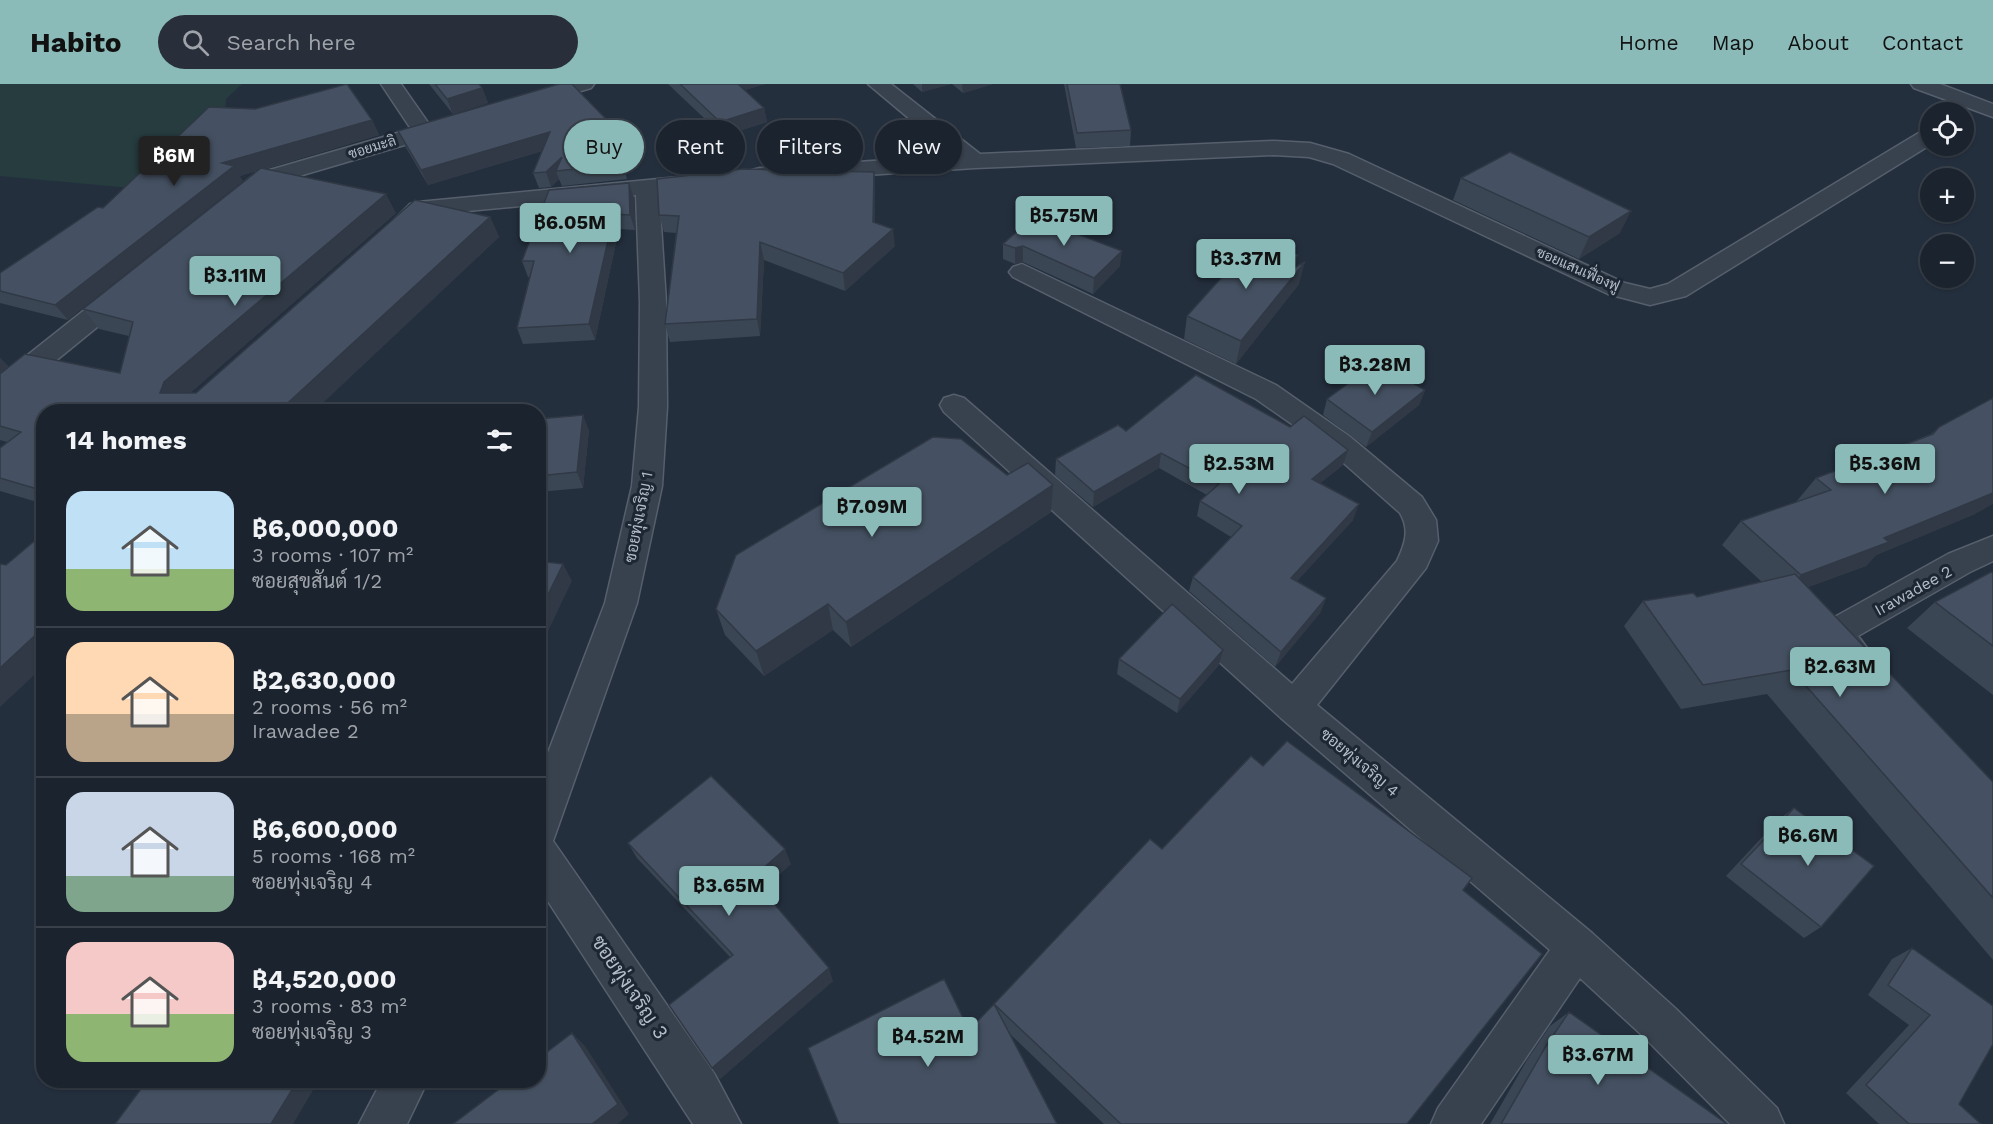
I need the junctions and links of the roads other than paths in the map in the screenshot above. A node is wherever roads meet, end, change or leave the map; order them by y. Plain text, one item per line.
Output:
1 (391, 84) edge
2 (584, 84) edge
3 (878, 84) edge
4 (1921, 84) edge
5 (515, 104) edge
6 (1979, 111) edge
7 (458, 122) edge
8 (424, 132) junction
9 (1920, 142) edge
10 (975, 161) junction
11 (647, 188) junction
12 (228, 208) edge
13 (383, 240) edge
14 (1022, 272) dead end
15 (146, 274) edge
16 (0, 390) edge
17 (954, 405) dead end
18 (1993, 548) edge
19 (1876, 676) edge
20 (1294, 707) junction
21 (546, 809) edge
22 (546, 864) edge
23 (1577, 947) junction
24 (402, 1088) edge
25 (382, 1124) edge
26 (718, 1124) edge
27 (1454, 1124) edge
28 (1761, 1124) edge

1 - 8 street
2 - 5 street
3 - 10 street
4 - 6 street
7 - 8 street, ซอยมะลิ
8 - 12 street, ซอยมะลิ
9 - 10 street, ซอยแสนเฟื่องฟู
10 - 11 street, ซอยแสนเฟื่องฟู
11 - 13 street, ซอยแสนเฟื่องฟู
11 - 21 street, ซอยทุ่งเจริญ 1
14 - 20 street
15 - 16 street
17 - 20 street, ซอยทุ่งเจริญ 4
18 - 19 street, Irawadee 2
20 - 23 street, ซอยทุ่งเจริญ 4
22 - 26 street, ซอยทุ่งเจริญ 3
23 - 27 street
23 - 28 street, ซอยทุ่งเจริญ 4
24 - 25 street

